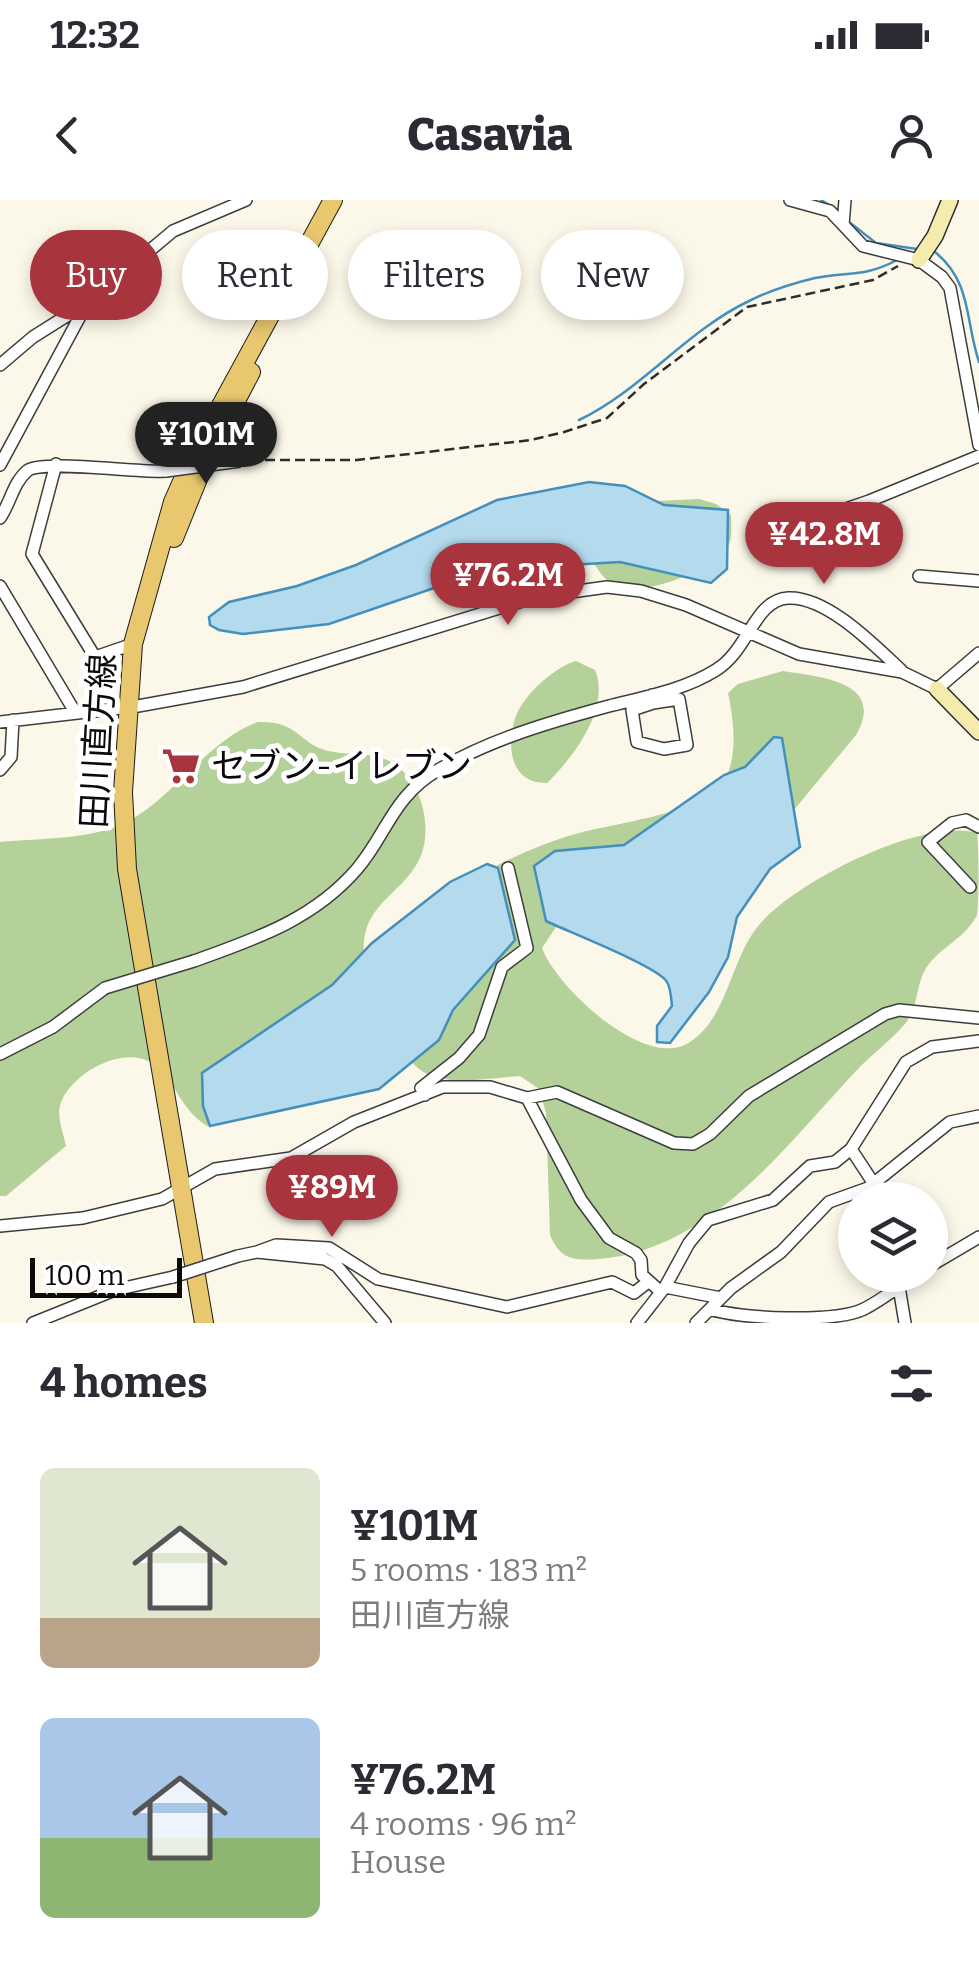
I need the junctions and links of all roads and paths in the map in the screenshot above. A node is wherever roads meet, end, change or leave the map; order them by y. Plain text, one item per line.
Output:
1 (246, 200) edge
2 (333, 200) edge
3 (345, 200) edge
4 (790, 200) edge
5 (845, 200) edge
6 (950, 200) edge
7 (843, 225) junction
8 (162, 240) edge
9 (920, 254) junction
10 (61, 320) edge
11 (78, 320) edge
12 (0, 365) edge
13 (975, 404) edge
14 (979, 441) edge
15 (979, 456) edge
16 (240, 461) joint
17 (56, 464) junction
18 (0, 465) edge
19 (0, 518) edge
20 (773, 534) dead end
21 (920, 576) dead end
22 (979, 581) edge
23 (0, 586) edge
24 (750, 633) junction
25 (133, 644) junction
26 (979, 653) edge
27 (902, 672) junction
28 (937, 688) junction
29 (653, 699) junction
30 (133, 706) junction
31 (75, 712) junction
32 (6, 721) edge
33 (979, 732) edge
34 (0, 770) edge
35 (979, 827) edge
36 (508, 868) dead end
37 (970, 887) dead end
38 (979, 1018) edge
39 (979, 1041) edge
40 (0, 1054) edge
41 (425, 1095) junction
42 (527, 1098) junction
43 (979, 1116) edge
44 (851, 1149) junction
45 (867, 1182) edge
46 (881, 1182) edge
47 (186, 1187) junction
48 (838, 1200) edge
49 (0, 1226) edge
50 (979, 1237) edge
51 (257, 1252) junction
52 (948, 1255) edge
53 (648, 1282) junction
54 (663, 1290) junction
55 (884, 1292) edge
56 (901, 1292) edge
57 (721, 1298) junction
58 (710, 1309) junction
59 (33, 1323) edge
60 (204, 1323) edge
61 (215, 1323) edge
62 (385, 1323) edge
63 (636, 1323) edge
64 (696, 1323) edge
65 (905, 1323) edge

1 - 8 street
2 - 25 main road, 田川直方線
3 - 30 main road, 田川直方線
4 - 7 street
5 - 7 street
6 - 9 street
7 - 9 street
9 - 13 street
9 - 16 path
10 - 12 street
11 - 18 street
13 - 14 street
15 - 20 street
16 - 17 street, bridge
17 - 19 street
17 - 25 street
21 - 22 street
23 - 31 street
24 - 27 street
24 - 27 street
24 - 29 street
24 - 30 street
25 - 30 main road, 田川直方線
26 - 28 street
27 - 28 street
28 - 33 street
29 - 29 street
29 - 40 street, bridge
30 - 31 street
30 - 47 main road, 田川直方線
31 - 32 street
32 - 34 street
35 - 37 street
36 - 41 street
38 - 42 street
39 - 44 street
41 - 42 street
41 - 47 street
42 - 53 street
43 - 46 street
44 - 45 street
44 - 54 street
47 - 49 street
47 - 60 main road, 田川直方線
47 - 61 main road, 田川直方線
48 - 57 street
50 - 52 street
51 - 53 street
51 - 59 street, bridge
51 - 62 street
53 - 54 street
54 - 57 street
54 - 63 street
55 - 58 street
56 - 65 street
57 - 58 street
58 - 64 street

